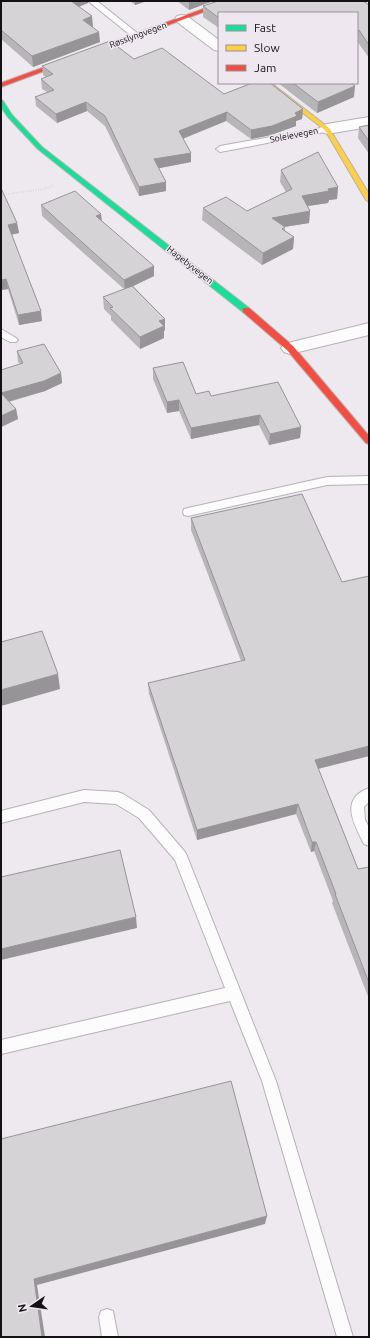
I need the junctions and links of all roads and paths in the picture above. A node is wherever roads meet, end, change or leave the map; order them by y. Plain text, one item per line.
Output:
1 (92, 1) edge
2 (230, 1) edge
3 (182, 19) junction
4 (136, 36) junction
5 (218, 46) edge
6 (268, 84) edge
7 (1, 85) edge
8 (1, 102) edge
9 (369, 122) edge
10 (327, 129) junction
11 (220, 150) dead end
12 (76, 177) junction
13 (1, 195) edge
14 (369, 200) edge
15 (369, 329) edge
16 (1, 332) edge
17 (13, 340) dead end
18 (290, 348) junction
19 (369, 441) edge
20 (369, 480) edge
21 (188, 512) dead end
22 (369, 794) edge
23 (1, 817) edge
24 (369, 840) edge
25 (234, 994) junction
26 (1, 1047) edge
27 (107, 1317) dead end
28 (110, 1337) edge
29 (345, 1337) edge

1 - 4 lane
2 - 3 street, Røsslyngvegen
3 - 4 street, Røsslyngvegen
3 - 5 street
4 - 7 street, Røsslyngvegen
6 - 10 street
8 - 12 street, Hagebyvegen
9 - 10 street, Soleievegen
10 - 11 lane, Soleievegen
10 - 14 street
12 - 13 path
12 - 18 street, Hagebyvegen
15 - 18 street
16 - 17 lane
18 - 19 street, Hagebyvegen
20 - 21 lane
22 - 24 lane
23 - 25 lane
25 - 26 lane
25 - 29 lane
27 - 28 lane

